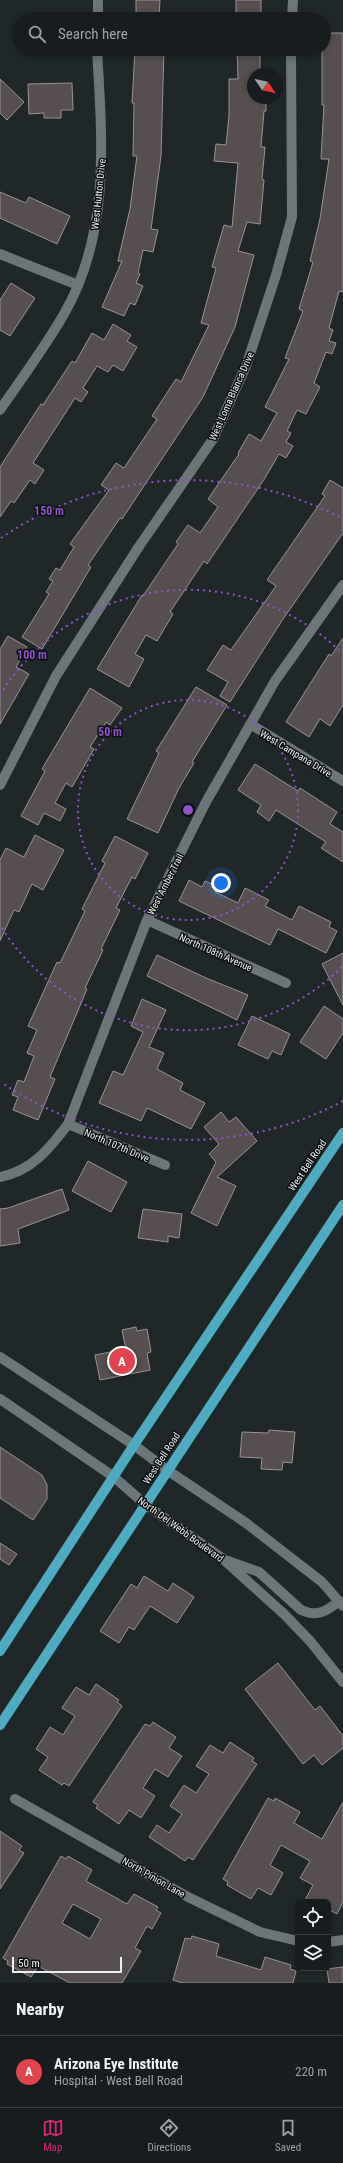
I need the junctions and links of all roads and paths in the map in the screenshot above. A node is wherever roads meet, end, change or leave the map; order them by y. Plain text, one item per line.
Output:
1 (98, 0) edge
2 (293, 0) edge
3 (98, 12) edge
4 (292, 12) edge
5 (97, 56) edge
6 (291, 56) edge
7 (0, 254) edge
8 (78, 285) junction
9 (0, 410) edge
10 (343, 585) edge
11 (250, 724) junction
12 (343, 781) edge
13 (0, 785) edge
14 (147, 920) junction
15 (286, 983) dead end
16 (68, 1124) junction
17 (343, 1133) edge
18 (165, 1165) dead end
19 (0, 1177) edge
20 (343, 1205) edge
21 (0, 1357) edge
22 (0, 1399) edge
23 (134, 1445) junction
24 (167, 1470) junction
25 (114, 1477) junction
26 (146, 1505) junction
27 (222, 1558) junction
28 (341, 1603) edge
29 (0, 1651) edge
30 (343, 1682) edge
31 (0, 1724) edge
32 (15, 1799) dead end
33 (295, 1940) edge
34 (343, 1940) edge
35 (331, 1942) edge

1 - 3 street
2 - 4 street
5 - 8 street, West Hutton Drive
6 - 13 street, West Loma Blanca Drive
7 - 8 street
8 - 9 street, West Hutton Drive
10 - 11 street, West Amber Trail
11 - 12 street, West Campana Drive
11 - 14 street, West Amber Trail
14 - 15 street, North 108th Avenue
14 - 16 street, West Amber Trail
16 - 18 street, North 107th Drive
16 - 19 street, West Amber Trail
17 - 23 main road, West Bell Road
20 - 24 main road, West Bell Road
21 - 23 street
22 - 25 street, North Del Webb Boulevard
23 - 24 street
23 - 25 main road, West Bell Road
24 - 26 main road, West Bell Road
24 - 28 street
25 - 26 street, North Del Webb Boulevard
25 - 29 main road, West Bell Road
26 - 27 street, North Del Webb Boulevard
26 - 31 main road, West Bell Road
27 - 28 street
27 - 30 street, North Del Webb Boulevard
32 - 33 street, North Pinion Lane
34 - 35 street

